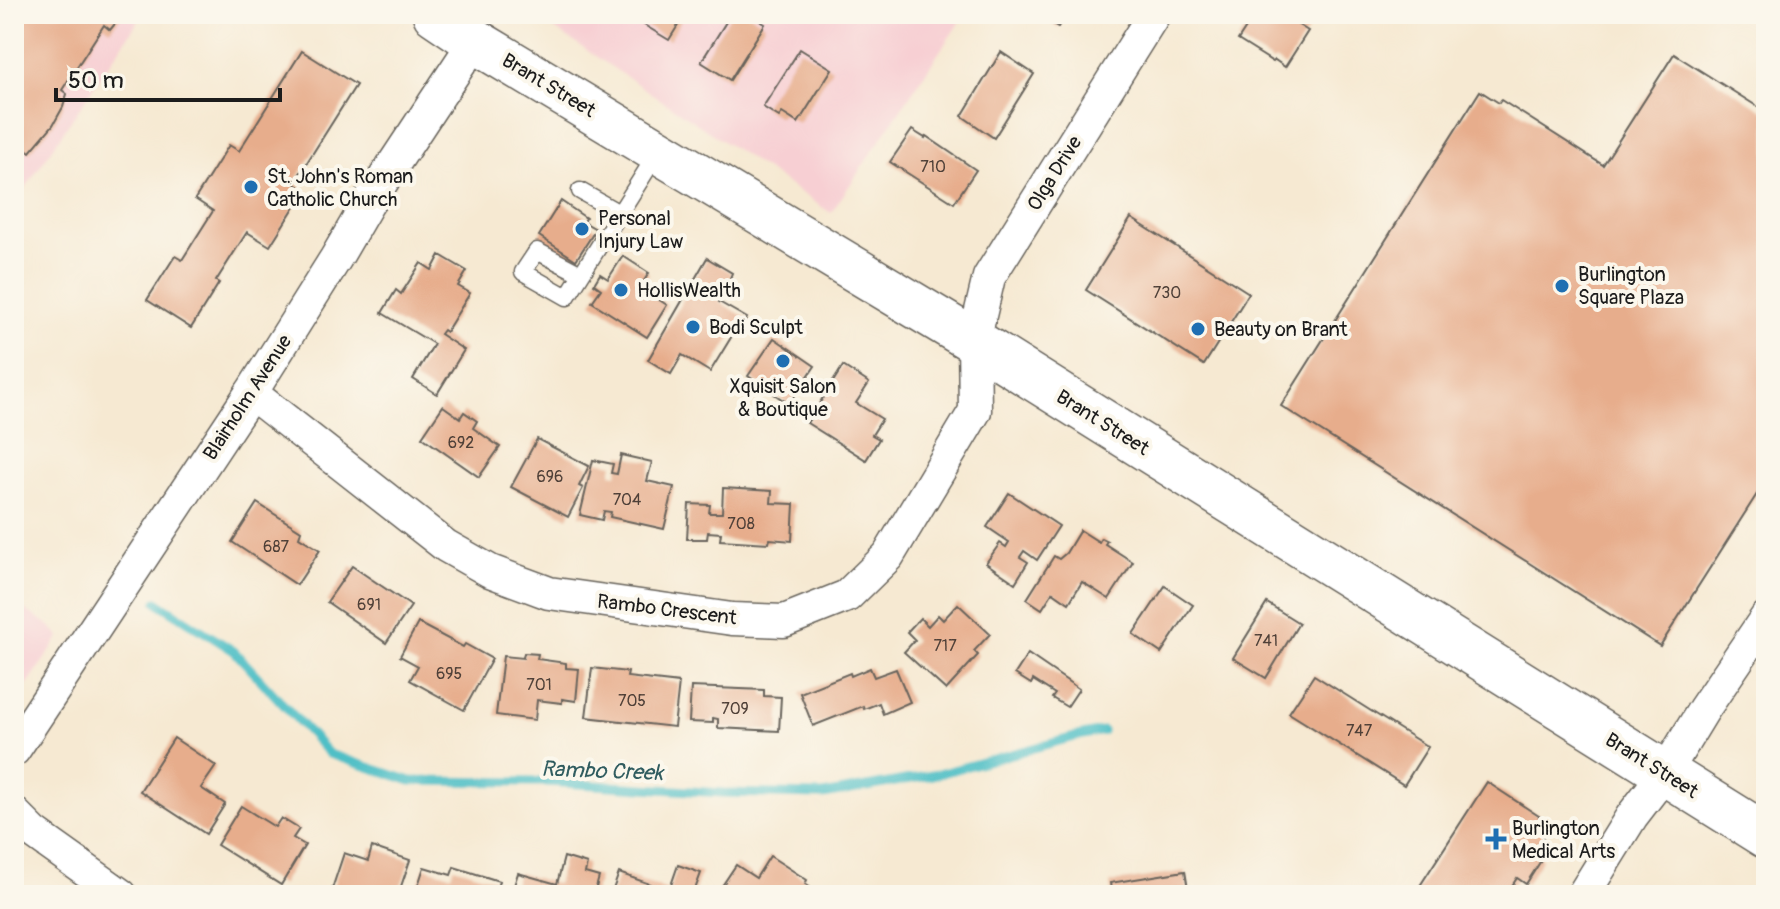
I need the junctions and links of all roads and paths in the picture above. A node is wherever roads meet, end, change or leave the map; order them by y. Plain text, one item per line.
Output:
1 (1154, 14) edge
2 (462, 27) edge
3 (658, 150) junction
4 (580, 191) dead end
5 (619, 213) junction
6 (581, 274) dead end
7 (974, 341) junction
8 (251, 393) junction
9 (1766, 618) edge
10 (14, 750) edge
11 (1665, 773) junction
12 (14, 813) edge
13 (1766, 836) edge
14 (121, 895) edge
15 (1583, 895) edge

1 - 7 street, Olga Drive
2 - 3 main road, Brant Street
2 - 8 street, Blairholm Avenue
3 - 5 lane
3 - 7 main road, Brant Street
4 - 5 lane
5 - 6 lane
7 - 8 street, Rambo Crescent
7 - 11 main road, Brant Street
8 - 10 street, Blairholm Avenue
9 - 11 street
11 - 13 main road, Brant Street
11 - 15 street
12 - 14 street

